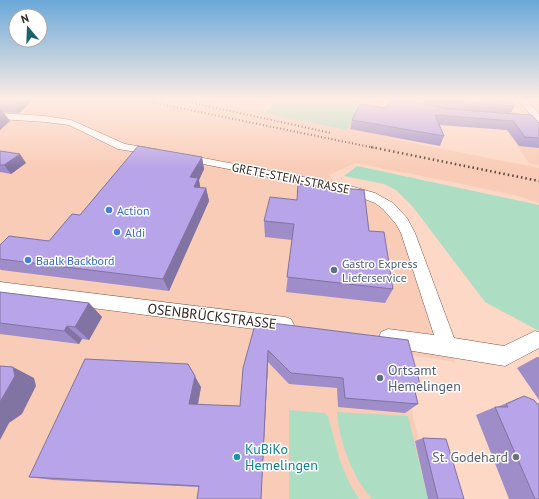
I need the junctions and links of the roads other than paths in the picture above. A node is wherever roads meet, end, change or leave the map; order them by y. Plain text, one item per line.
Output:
1 (66, 122) edge
2 (0, 289) edge
3 (305, 328) edge
4 (368, 335) edge
5 (535, 340) dead end
6 (447, 346) junction

1 - 6 street, GRETE-STEIN-STRASSE
2 - 3 street, OSENBRÜCKSTRASSE
4 - 6 street
5 - 6 street

